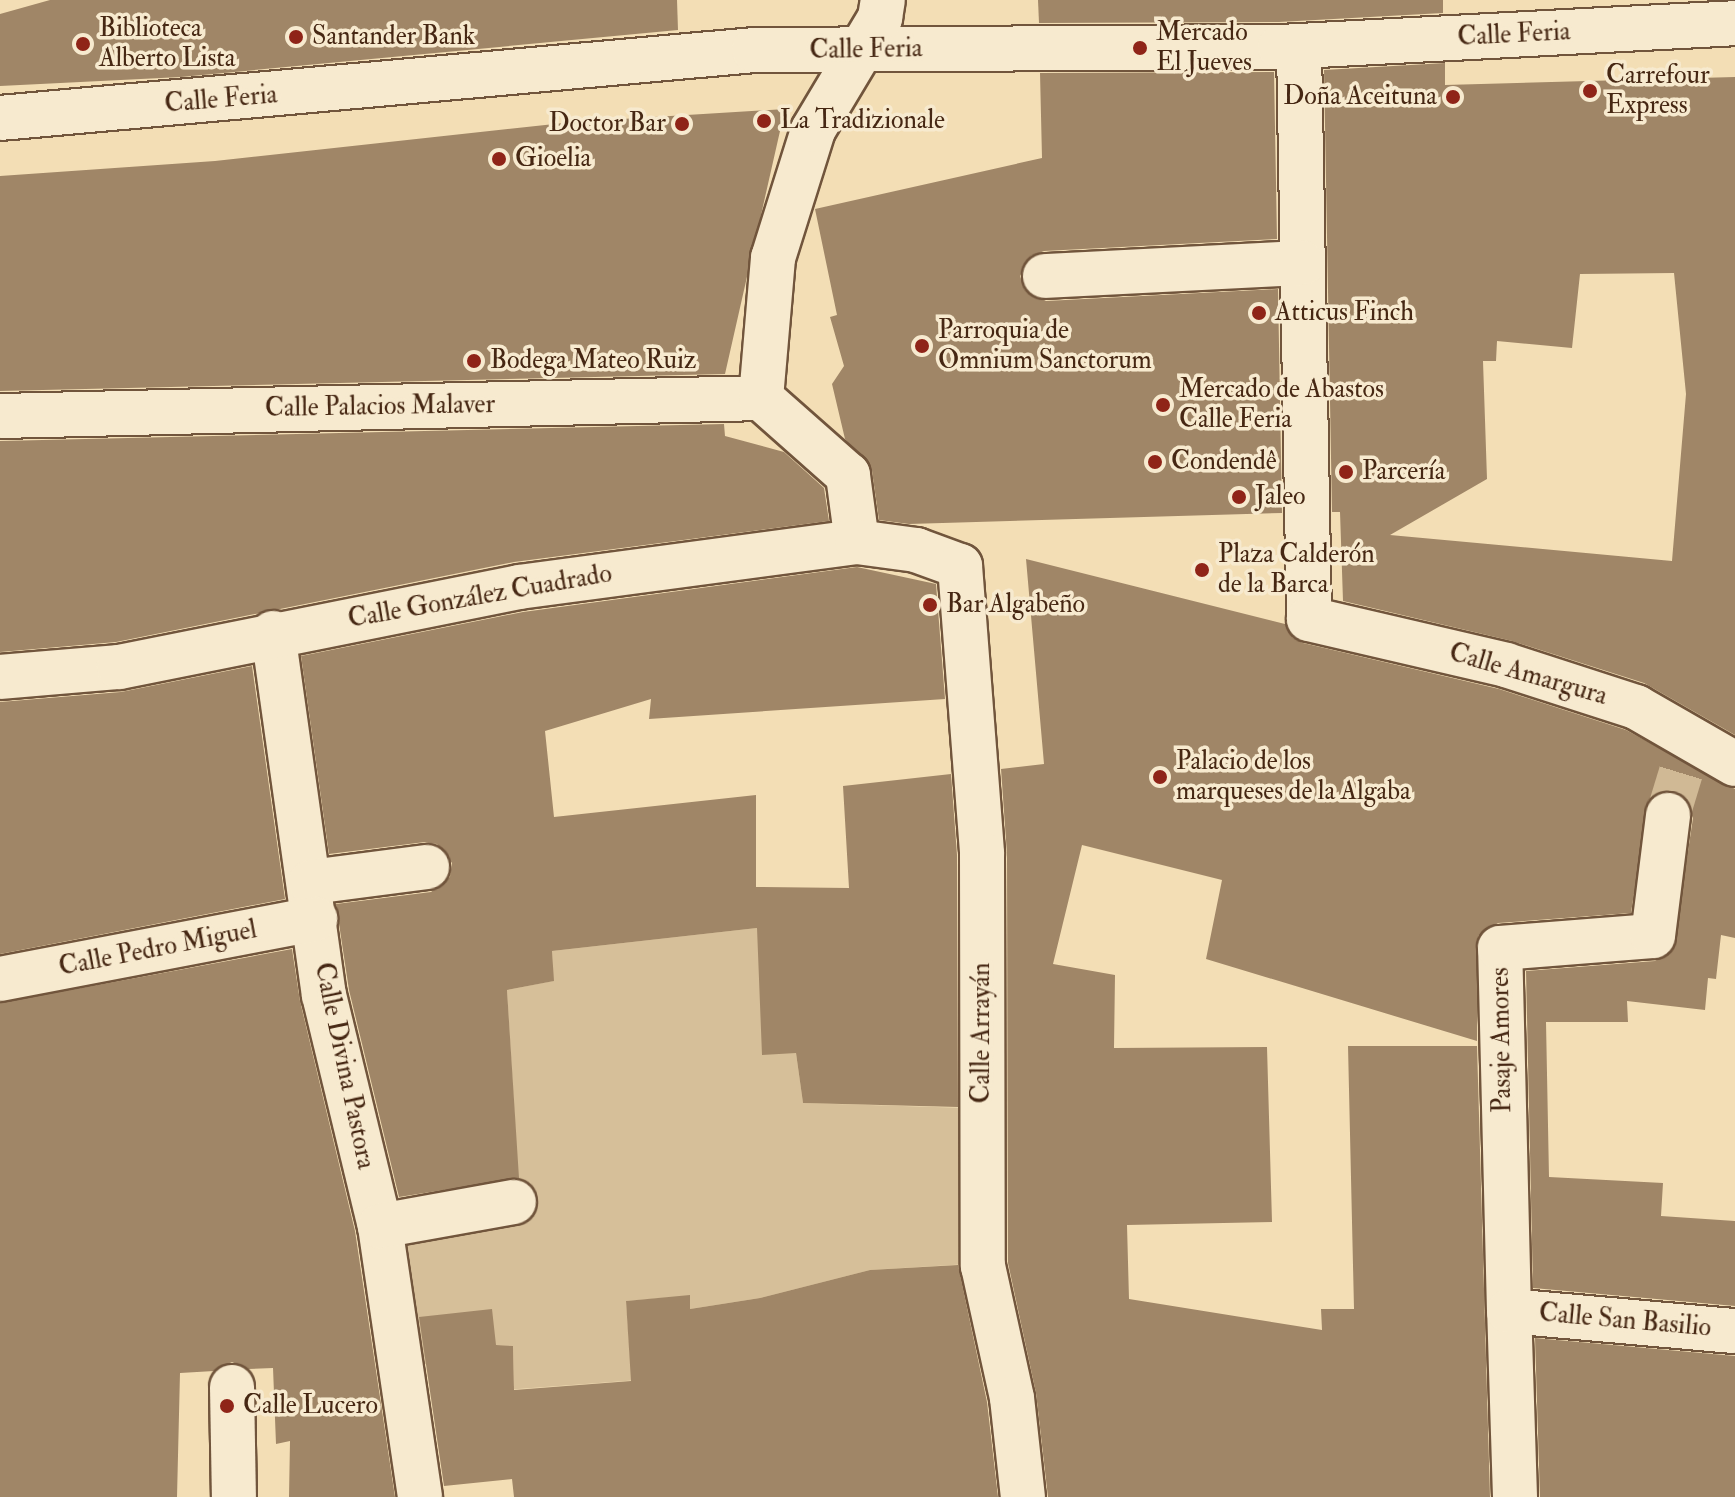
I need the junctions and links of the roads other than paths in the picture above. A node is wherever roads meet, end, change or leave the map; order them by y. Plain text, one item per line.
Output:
1 (883, 0) edge
2 (1735, 23) edge
3 (1299, 46) junction
4 (862, 49) junction
5 (0, 118) edge
6 (1303, 263) junction
7 (1045, 276) dead end
8 (761, 398) junction
9 (0, 416) edge
10 (857, 542) junction
11 (960, 566) joint
12 (273, 633) junction
13 (0, 677) edge
14 (1735, 764) edge
15 (1668, 815) tunnel mouth
16 (427, 867) dead end
17 (313, 900) junction
18 (0, 979) edge
19 (514, 1202) dead end
20 (380, 1226) junction
21 (1509, 1311) junction
22 (1735, 1331) edge
23 (232, 1387) dead end
24 (234, 1497) edge
25 (420, 1497) edge
26 (1023, 1497) edge
27 (1515, 1497) edge

1 - 4 street
2 - 3 street, Calle Feria
3 - 4 street, Calle Feria
3 - 6 street
4 - 5 street, Calle Feria
4 - 8 street
6 - 7 street
6 - 14 street, Calle Amargura
8 - 9 street, Calle Palacios Malaver
8 - 10 street
10 - 11 street, Calle González Cuadrado
10 - 12 street, Calle González Cuadrado
11 - 26 street, Calle Arrayán
12 - 13 street, Calle González Cuadrado
12 - 17 street, Calle Divina Pastora
15 - 21 street, Pasaje Amores
16 - 17 street, Calle Pedro Miguel
17 - 18 street, Calle Pedro Miguel
17 - 20 street, Calle Divina Pastora
19 - 20 street
20 - 25 street, Calle Divina Pastora
21 - 22 street, Calle San Basilio
21 - 27 street, Calle San Basilio
23 - 24 street

